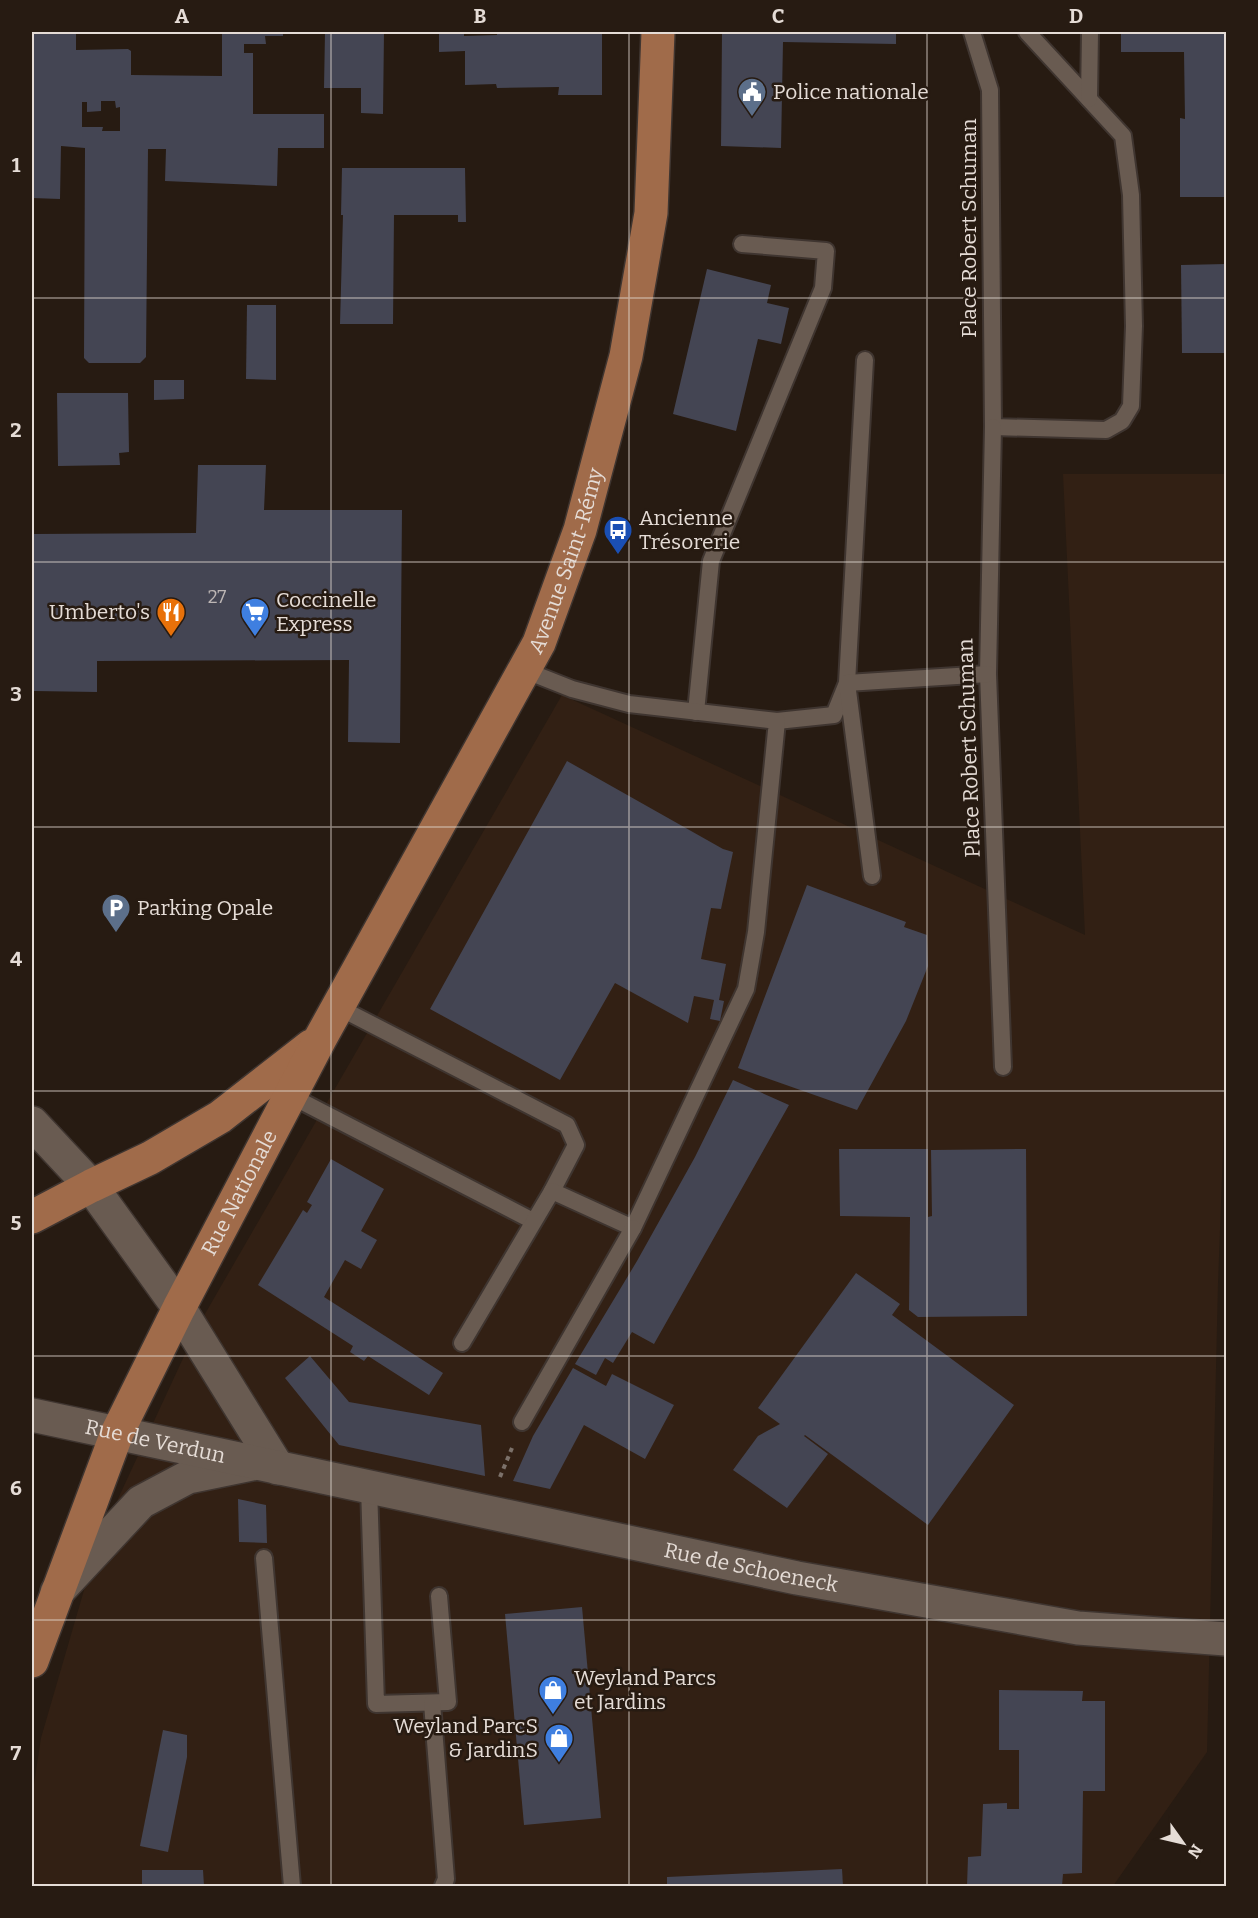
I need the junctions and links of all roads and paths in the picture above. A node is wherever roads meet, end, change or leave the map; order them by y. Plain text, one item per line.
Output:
1 (658, 32) edge
2 (972, 32) edge
3 (1026, 32) edge
4 (1090, 32) edge
5 (1089, 99) junction
6 (742, 244) dead end
7 (865, 360) dead end
8 (993, 427) junction
9 (524, 670) junction
10 (988, 674) junction
11 (847, 683) junction
12 (696, 712) junction
13 (777, 721) junction
14 (872, 876) dead end
15 (338, 1007) junction
16 (320, 1039) junction
17 (1003, 1067) dead end
18 (291, 1096) junction
19 (32, 1123) edge
20 (91, 1186) junction
21 (552, 1191) junction
22 (32, 1217) edge
23 (533, 1221) junction
24 (633, 1228) junction
25 (179, 1308) junction
26 (462, 1343) dead end
27 (32, 1415) edge
28 (522, 1422) joint
29 (117, 1433) junction
30 (268, 1466) junction
31 (369, 1487) junction
32 (486, 1511) junction
33 (264, 1558) dead end
34 (57, 1592) junction
35 (439, 1596) dead end
36 (1227, 1639) edge
37 (32, 1661) edge
38 (432, 1702) junction
39 (292, 1887) edge
40 (443, 1887) edge

1 - 9 main road, Avenue Saint-Rémy
2 - 8 lane, Place Robert Schuman
3 - 5 lane
4 - 5 lane
5 - 8 lane
6 - 12 lane
7 - 11 lane
8 - 10 lane, Place Robert Schuman
9 - 12 lane
9 - 15 main road, Avenue Saint-Rémy
10 - 11 lane
10 - 17 lane, Place Robert Schuman
11 - 13 lane
11 - 14 lane
12 - 13 lane
13 - 24 lane
15 - 16 main road, Avenue Saint-Rémy
15 - 21 lane
16 - 18 main road, Rue Nationale
16 - 20 main road
18 - 23 lane
18 - 25 main road, Rue Nationale
19 - 20 main road
20 - 22 main road
20 - 25 main road
21 - 23 lane
21 - 24 lane
23 - 26 lane
24 - 28 lane
25 - 29 main road, Rue Nationale
25 - 30 main road
27 - 29 main road, Rue de Verdun
28 - 32 path
29 - 30 main road, Rue de Verdun
29 - 34 main road, Rue Nationale
30 - 31 main road, Rue de Schoeneck
30 - 34 main road, Rue de Schoeneck
31 - 32 main road, Rue de Schoeneck
31 - 38 lane
32 - 36 main road, Rue de Schoeneck
33 - 39 lane
34 - 37 main road, Rue Nationale
35 - 38 lane
38 - 40 lane

